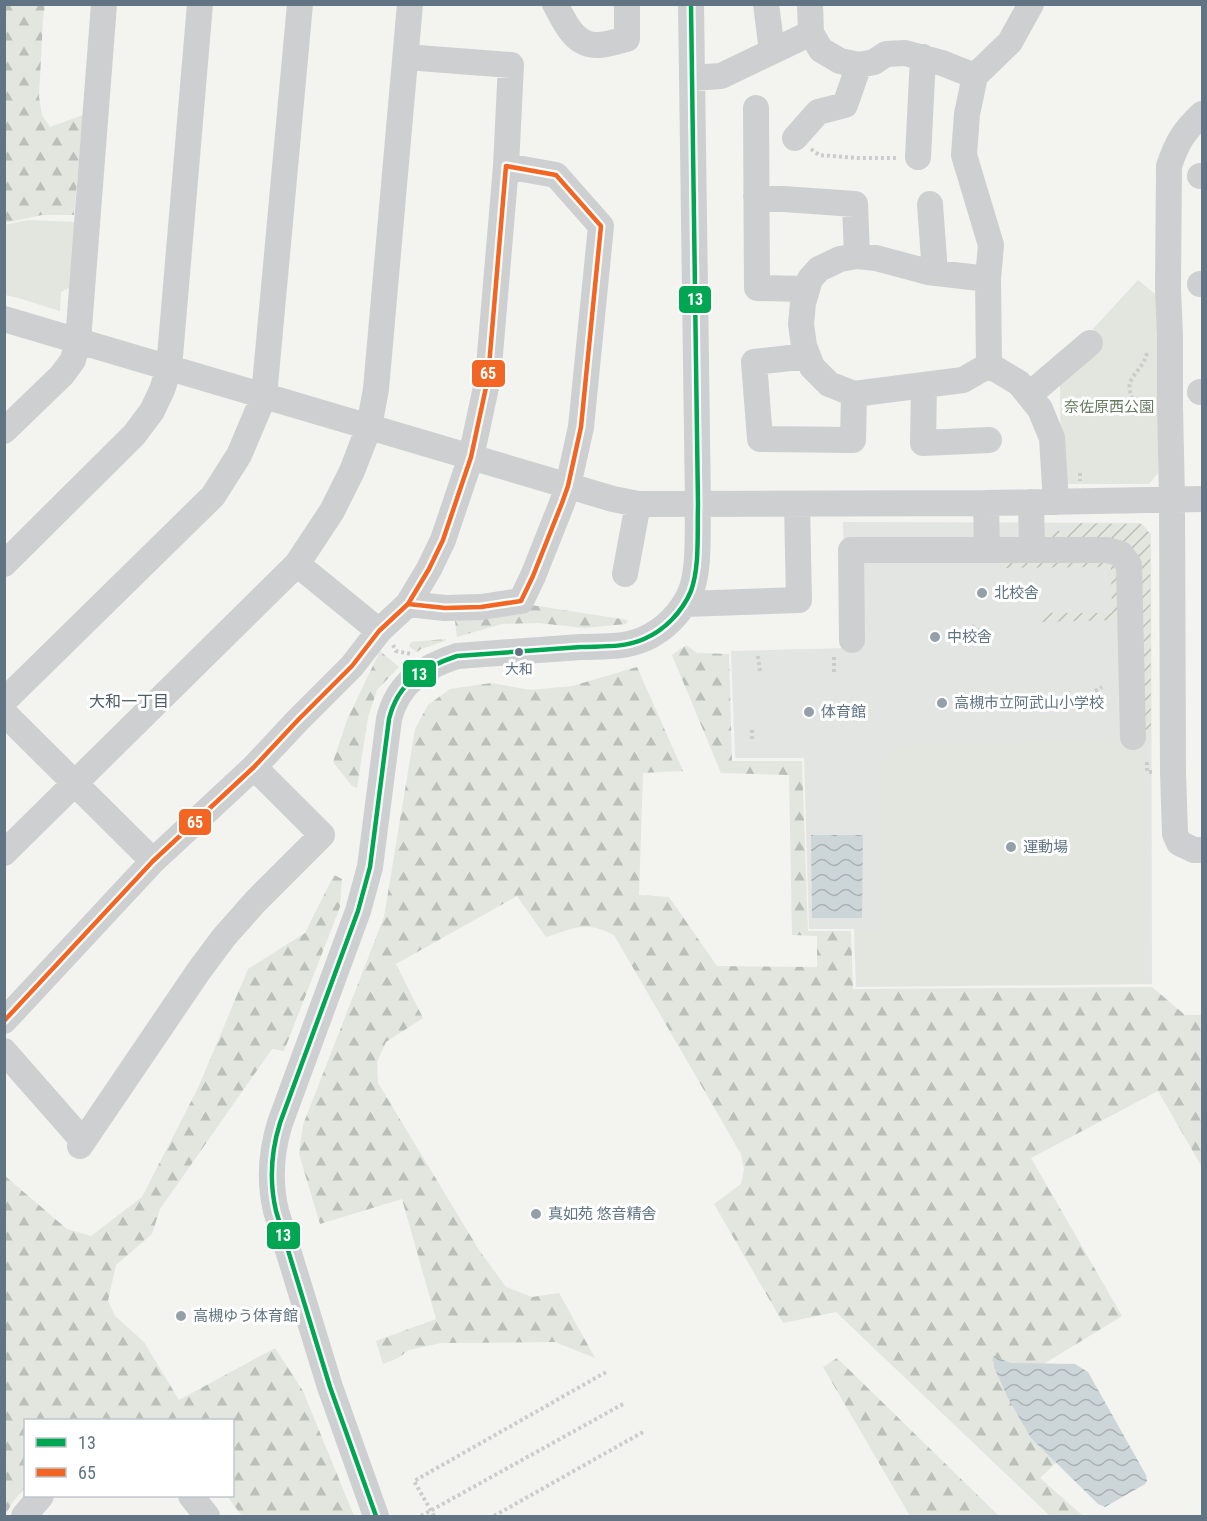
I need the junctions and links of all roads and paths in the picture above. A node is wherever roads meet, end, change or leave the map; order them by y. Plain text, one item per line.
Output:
1 (104, 4) edge
2 (200, 4) edge
3 (300, 4) edge
4 (410, 4) edge
5 (555, 4) edge
6 (627, 4) edge
7 (691, 4) edge
8 (766, 4) edge
9 (810, 4) edge
10 (1031, 4) edge
11 (811, 33) junction
12 (772, 51) junction
13 (406, 57) junction
14 (924, 57) junction
15 (859, 65) junction
16 (975, 76) junction
17 (692, 78) junction
18 (756, 108) dead end
19 (1203, 114) edge
20 (795, 138) joint
21 (918, 157) joint
22 (506, 166) junction
23 (756, 197) junction
24 (930, 204) dead end
25 (857, 256) junction
26 (935, 273) junction
27 (988, 279) junction
28 (806, 289) junction
29 (4, 319) edge
30 (78, 341) junction
31 (1090, 343) dead end
32 (1149, 347) dead end
33 (808, 356) junction
34 (989, 365) junction
35 (168, 368) junction
36 (924, 385) junction
37 (854, 394) junction
38 (1029, 395) junction
39 (264, 396) junction
40 (1153, 408) dead end
41 (369, 427) junction
42 (4, 432) edge
43 (989, 440) dead end
44 (471, 457) junction
45 (568, 486) junction
46 (1203, 499) edge
47 (1172, 500) junction
48 (1043, 502) junction
49 (986, 503) junction
50 (638, 504) junction
51 (797, 504) junction
52 (698, 505) junction
53 (987, 549) junction
54 (1032, 549) junction
55 (4, 564) edge
56 (297, 564) junction
57 (625, 574) dead end
58 (408, 604) junction
59 (685, 604) junction
60 (972, 626) dead end
61 (379, 631) junction
62 (984, 634) dead end
63 (843, 649) joint
64 (758, 656) dead end
65 (426, 669) junction
66 (760, 672) dead end
67 (834, 674) dead end
68 (1102, 687) dead end
69 (1095, 691) dead end
70 (4, 701) edge
71 (4, 713) edge
72 (752, 730) dead end
73 (1133, 737) dead end
74 (752, 741) dead end
75 (1147, 762) dead end
76 (254, 767) junction
77 (1149, 772) dead end
78 (75, 783) junction
79 (1203, 850) edge
80 (4, 853) edge
81 (153, 861) junction
82 (4, 1021) edge
83 (4, 1051) edge
84 (608, 1371) dead end
85 (622, 1404) dead end
86 (643, 1432) dead end
87 (40, 1497) edge
88 (192, 1497) edge
89 (431, 1511) junction
90 (24, 1516) edge
91 (207, 1516) edge
92 (376, 1516) edge
93 (421, 1516) edge
94 (434, 1516) edge
95 (494, 1516) edge

1 - 30 street
2 - 35 street
3 - 39 street
4 - 13 street
5 - 6 street
7 - 17 street
8 - 12 street
9 - 11 street
10 - 16 street
11 - 12 street
11 - 15 street
12 - 17 street
13 - 22 street
13 - 41 street
14 - 15 street
14 - 16 street
14 - 21 street
15 - 20 street
16 - 27 street
17 - 52 street
18 - 23 street
19 - 47 street
20 - 21 path
22 - 44 street
22 - 45 street
23 - 25 street
23 - 28 street
24 - 26 street
25 - 26 street
25 - 28 street
26 - 27 street
27 - 34 street
28 - 33 street
29 - 30 street
30 - 35 street
30 - 42 street
31 - 38 street
32 - 40 path
33 - 37 street
33 - 37 street
34 - 36 street
34 - 38 street
35 - 39 street
35 - 55 street
36 - 37 street
36 - 43 street
38 - 48 street
39 - 41 street
39 - 70 street
41 - 44 street
41 - 56 street
44 - 45 street
44 - 58 street
45 - 50 street
45 - 58 street
46 - 47 street
47 - 48 street
47 - 79 street
48 - 49 street
48 - 54 street
49 - 51 street
49 - 53 street
50 - 52 street
50 - 57 street
51 - 52 street
51 - 59 street
52 - 59 street
53 - 54 street
53 - 63 street
54 - 73 street
56 - 61 street
56 - 78 street
58 - 61 street
59 - 65 street
60 - 62 path
61 - 65 path
61 - 76 street
63 - 67 path
64 - 66 path
65 - 92 street
68 - 69 path
71 - 78 street
72 - 74 path
75 - 77 path
76 - 81 street
76 - 83 street
78 - 80 street
78 - 81 street
81 - 82 street
84 - 89 path
85 - 89 path
86 - 95 path
87 - 90 street
88 - 91 street
89 - 93 path
89 - 94 path

